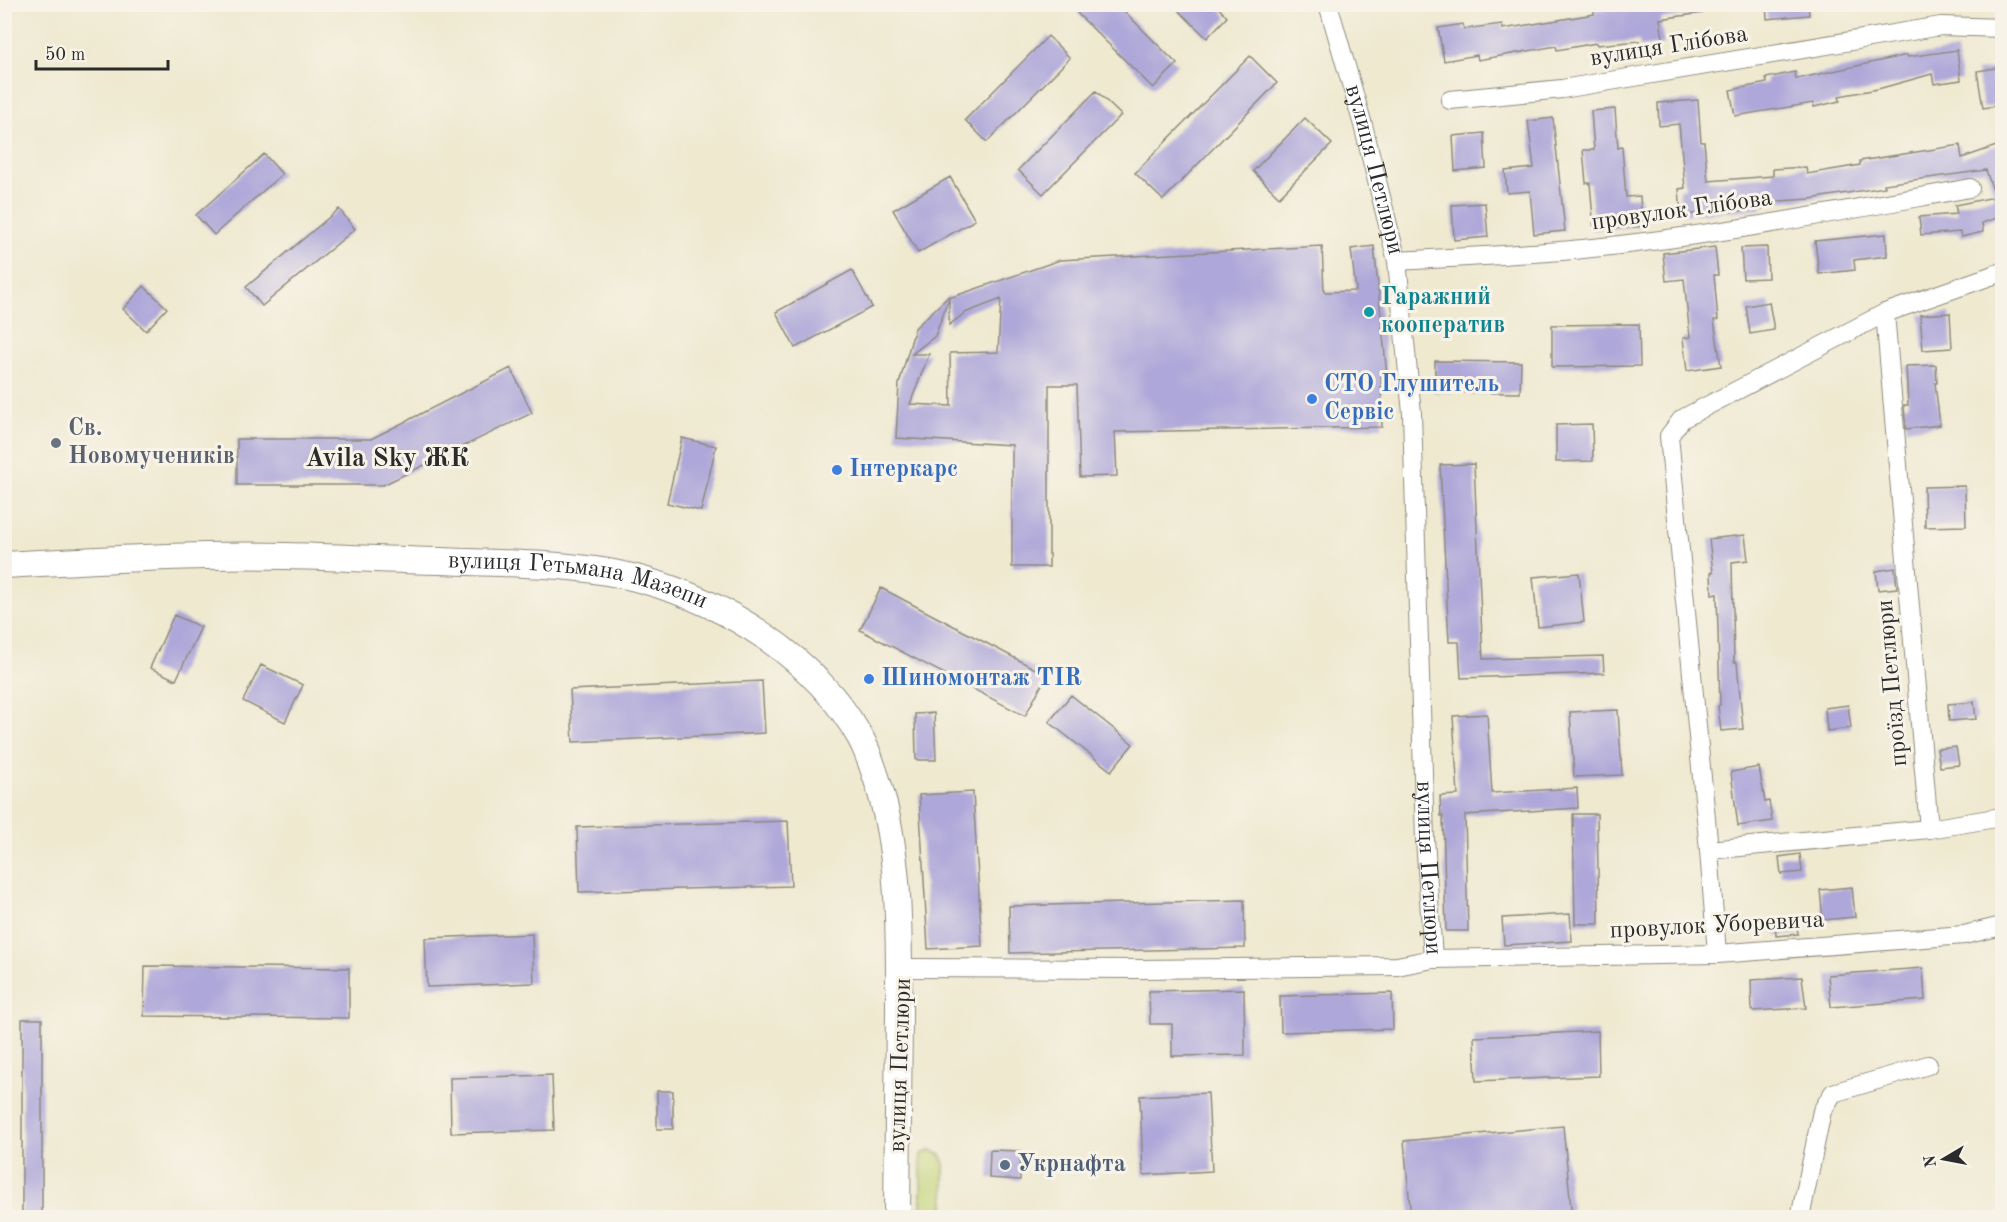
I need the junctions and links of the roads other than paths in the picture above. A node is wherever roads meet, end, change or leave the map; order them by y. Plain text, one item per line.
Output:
1 (1328, 4) edge
2 (2002, 28) edge
3 (1449, 100) dead end
4 (1970, 188) dead end
5 (1397, 261) junction
6 (2002, 272) edge
7 (1885, 313) junction
8 (4, 565) edge
9 (2002, 817) edge
10 (1929, 829) junction
11 (1709, 850) junction
12 (2002, 926) edge
13 (1717, 954) junction
14 (1433, 959) junction
15 (899, 968) junction
16 (1928, 1065) dead end
17 (897, 1218) edge
18 (1800, 1218) edge

1 - 5 street, вулиця Петлюри
2 - 3 street, вулиця Глібова
4 - 5 street, провулок Глібова
5 - 14 street, вулиця Петлюри
6 - 7 street
7 - 10 street, проїзд Петлюри
7 - 11 street
8 - 15 main road, вулиця Гетьмана Мазепи
9 - 10 street
10 - 11 street
11 - 13 street
12 - 13 street, провулок Уборевича
13 - 14 street, провулок Уборевича
14 - 15 street, вулиця Петлюри
15 - 17 main road, вулиця Петлюри
16 - 18 street

